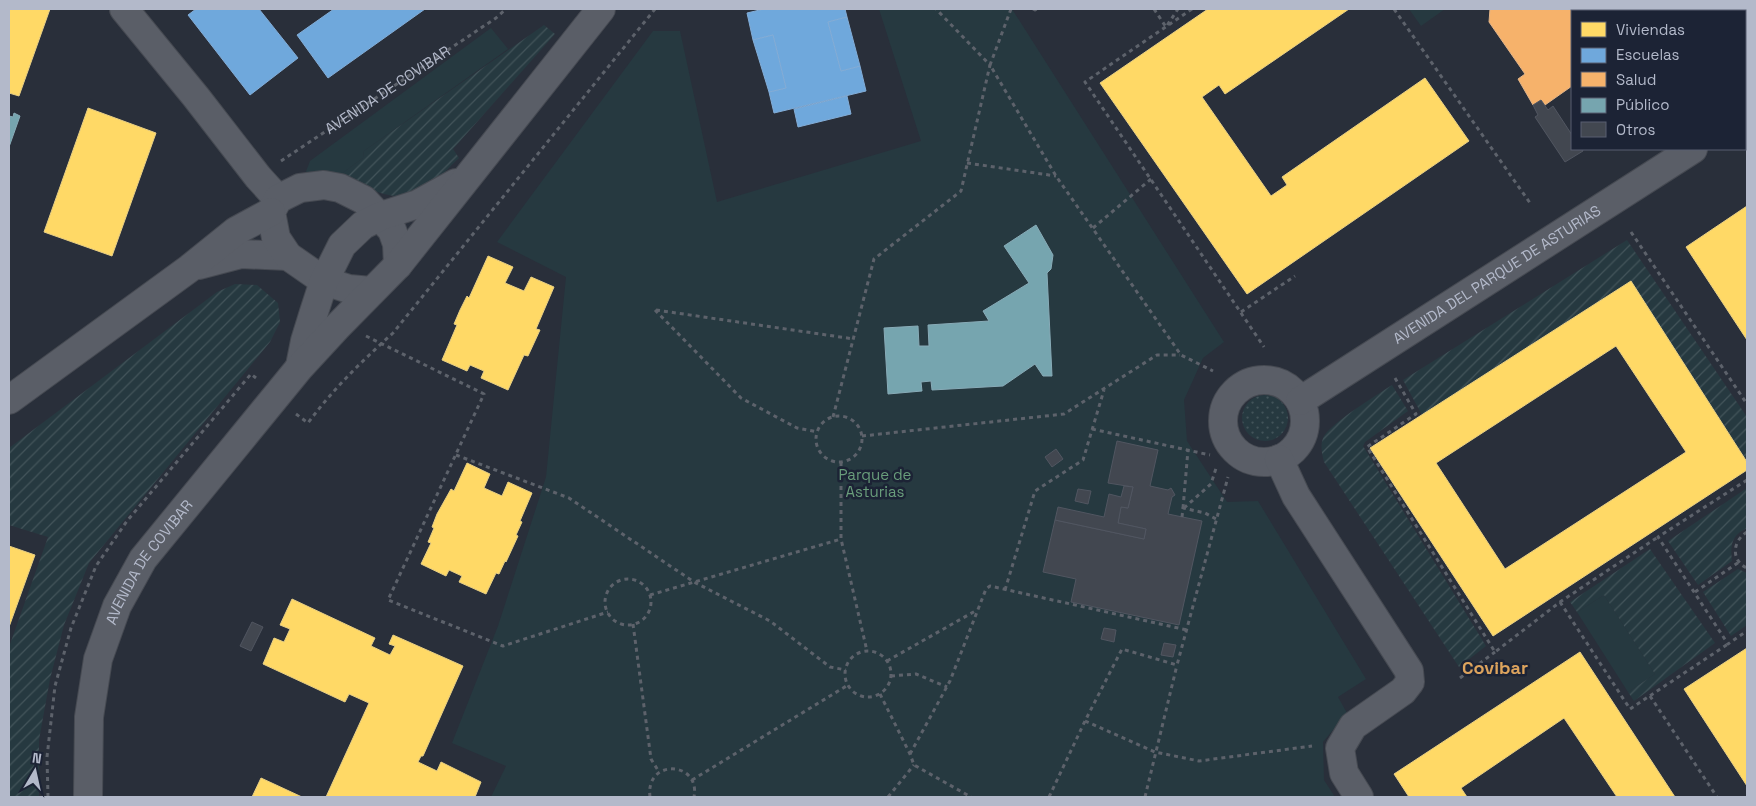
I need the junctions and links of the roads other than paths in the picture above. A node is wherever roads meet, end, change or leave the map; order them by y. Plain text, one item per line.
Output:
1 (124, 9) edge
2 (601, 9) edge
3 (1691, 150) edge
4 (465, 179) junction
5 (275, 206) junction
6 (380, 216) junction
7 (288, 256) junction
8 (398, 265) junction
9 (190, 268) junction
10 (324, 281) junction
11 (371, 291) junction
12 (300, 367) junction
13 (9, 400) edge
14 (1300, 401) junction
15 (1279, 459) junction
16 (88, 797) edge
17 (1360, 797) edge

1 - 5 street
2 - 4 street, AVENIDA DE COVIBAR
3 - 14 street, AVENIDA DEL PARQUE DE ASTURIAS
4 - 6 street, AVENIDA DE COVIBAR
4 - 8 street, AVENIDA DE COVIBAR
5 - 6 street
5 - 7 street
5 - 9 street
6 - 8 street
6 - 10 street, AVENIDA DE COVIBAR
7 - 9 street
7 - 10 street
8 - 11 street, AVENIDA DE COVIBAR
9 - 13 street
10 - 11 street
10 - 12 street, AVENIDA DE COVIBAR
11 - 12 street, AVENIDA DE COVIBAR
12 - 16 street, AVENIDA DE COVIBAR
14 - 15 street
14 - 15 street
15 - 17 street

